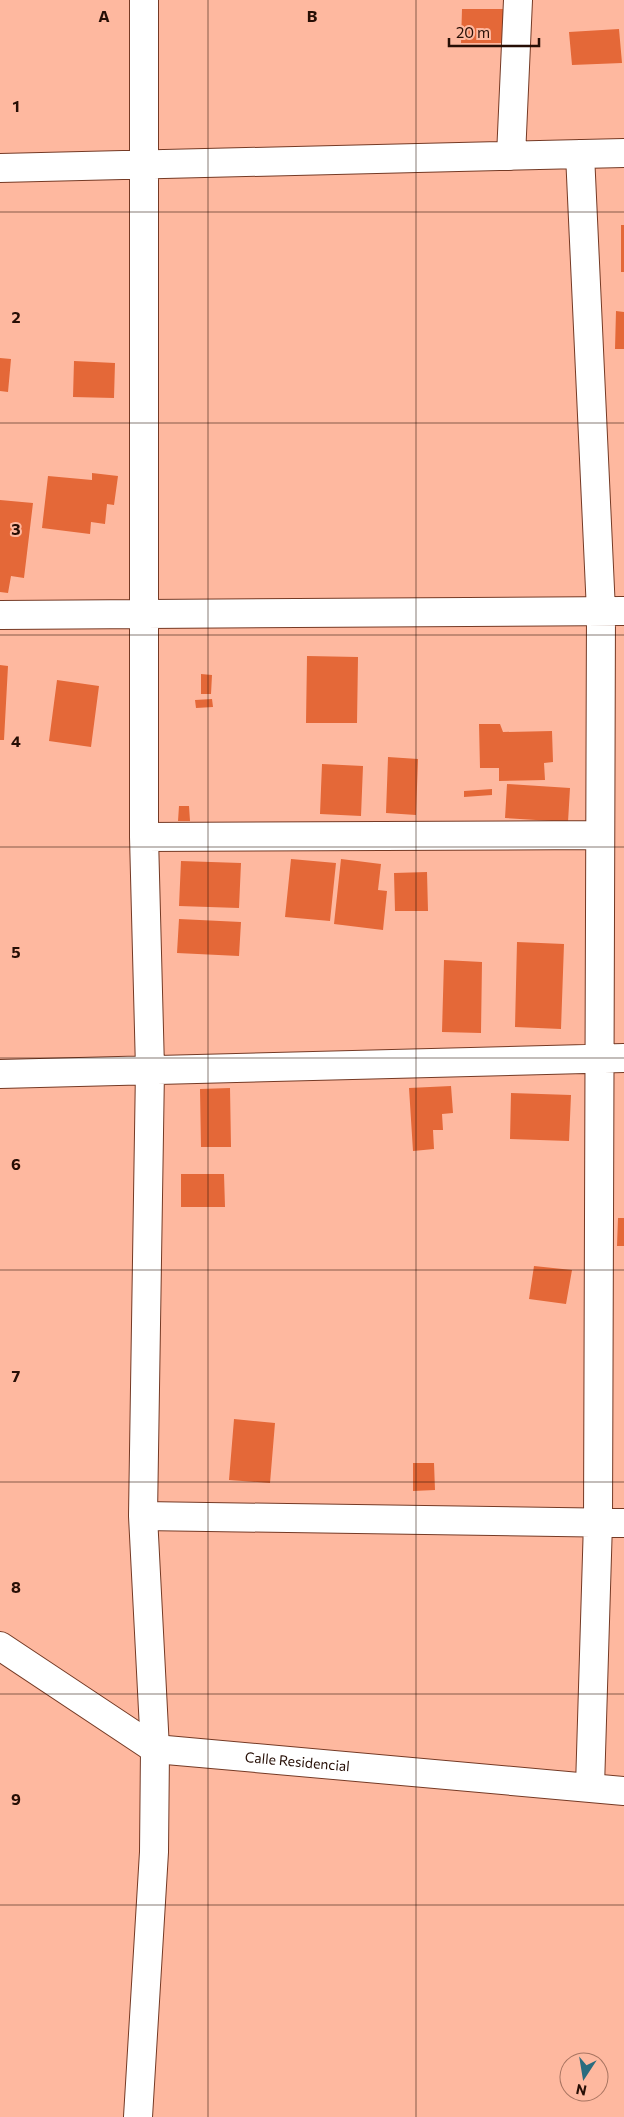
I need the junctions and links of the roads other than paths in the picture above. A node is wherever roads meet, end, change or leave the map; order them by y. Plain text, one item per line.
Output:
1 (144, 0) edge
2 (518, 0) edge
3 (624, 153) edge
4 (580, 154) junction
5 (511, 156) junction
6 (145, 165) junction
7 (0, 168) edge
8 (612, 611) edge
9 (144, 614) junction
10 (0, 615) edge
11 (600, 835) junction
12 (144, 837) junction
13 (612, 1058) edge
14 (150, 1069) junction
15 (0, 1074) edge
16 (143, 1516) junction
17 (611, 1522) edge
18 (0, 1646) edge
19 (155, 1749) junction
20 (590, 1787) junction
21 (624, 1791) edge
22 (138, 2117) edge

1 - 6 street
2 - 5 street
3 - 4 street
4 - 5 street
4 - 8 street
5 - 6 street
6 - 7 street
6 - 9 street
8 - 9 street
8 - 11 street
9 - 10 street
9 - 12 street
11 - 12 street
11 - 13 street
12 - 14 street
13 - 14 street
13 - 17 street
14 - 15 street
14 - 16 street
16 - 17 street
16 - 19 street
17 - 20 street
18 - 19 street, Calle Residencial
19 - 20 street, Calle Residencial
19 - 22 street
20 - 21 street, Calle Residencial

